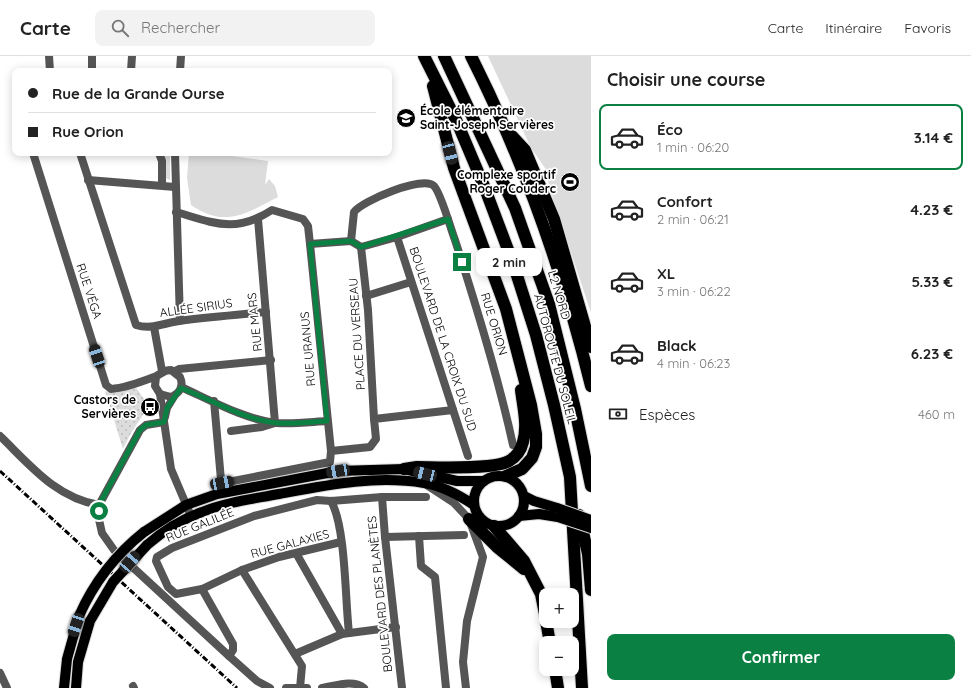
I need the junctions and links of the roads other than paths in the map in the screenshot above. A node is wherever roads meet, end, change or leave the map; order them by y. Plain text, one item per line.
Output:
1 (49, 56) edge
2 (92, 56) edge
3 (132, 56) edge
4 (181, 56) edge
5 (444, 56) edge
6 (471, 56) edge
7 (425, 58) edge
8 (50, 68) edge
9 (92, 68) edge
10 (131, 68) edge
11 (180, 68) edge
12 (507, 131) junction
13 (34, 156) edge
14 (81, 156) edge
15 (160, 156) edge
16 (175, 156) edge
17 (88, 180) junction
18 (162, 185) junction
19 (175, 187) junction
20 (176, 212) junction
21 (258, 219) junction
22 (448, 219) junction
23 (397, 237) junction
24 (351, 241) junction
25 (310, 244) junction
26 (361, 247) junction
27 (411, 282) junction
28 (366, 296) junction
29 (266, 312) junction
30 (180, 321) junction
31 (154, 327) junction
32 (591, 346) edge
33 (516, 347) junction
34 (270, 360) junction
35 (175, 371) junction
36 (159, 374) junction
37 (591, 386) edge
38 (181, 388) junction
39 (160, 394) junction
40 (175, 395) junction
41 (214, 401) junction
42 (453, 410) junction
43 (374, 419) junction
44 (327, 421) junction
45 (164, 422) junction
46 (275, 423) junction
47 (231, 431) dead end
48 (0, 436) edge
49 (514, 445) dead end
50 (331, 451) junction
51 (468, 456) dead end
52 (404, 469) junction
53 (506, 476) junction
54 (570, 477) junction
55 (484, 481) junction
56 (424, 483) junction
57 (591, 486) edge
58 (524, 496) junction
59 (382, 497) junction
60 (426, 497) dead end
61 (331, 501) junction
62 (99, 505) junction
63 (186, 505) junction
64 (474, 505) junction
65 (557, 512) junction
66 (191, 516) junction
67 (520, 516) junction
68 (469, 519) junction
69 (591, 520) edge
70 (494, 526) junction
71 (591, 528) edge
72 (419, 536) junction
73 (464, 536) dead end
74 (385, 537) junction
75 (341, 542) junction
76 (296, 553) junction
77 (242, 570) junction
78 (531, 575) junction
79 (202, 589) junction
80 (539, 590) edge
81 (591, 590) edge
82 (396, 627) junction
83 (345, 634) junction
84 (295, 654) junction
85 (229, 656) junction
86 (0, 673) edge
87 (556, 676) edge
88 (7, 688) edge
89 (64, 688) edge
90 (76, 688) edge
91 (270, 688) edge
92 (286, 688) edge
93 (302, 688) edge
94 (322, 688) edge
95 (364, 688) edge
96 (402, 688) edge
97 (446, 688) edge
98 (466, 688) edge
99 (558, 688) edge
100 (582, 688) edge

1 - 8 street
2 - 9 street
3 - 10 street
4 - 11 street
5 - 57 highway, L2 NORD
6 - 12 highway
7 - 33 highway
7 - 54 highway, AUTOROUTE DU SOLEIL
12 - 32 highway
12 - 37 highway
13 - 36 street, RUE VÉGA
14 - 17 street
15 - 18 street
16 - 19 street
17 - 18 street
17 - 31 street
18 - 19 street
19 - 20 street
20 - 21 street
20 - 30 street
21 - 25 street
21 - 29 street, RUE MARS
22 - 23 street
22 - 24 street, RUE ORION
22 - 49 street, RUE ORION
23 - 26 street, BOULEVARD DE LA CROIX DU SUD
23 - 27 street, BOULEVARD DE LA CROIX DU SUD
24 - 25 street
24 - 26 street
25 - 44 street, RUE URANUS
26 - 28 street, PLACE DU VERSEAU
27 - 28 street
27 - 42 street, BOULEVARD DE LA CROIX DU SUD
28 - 43 street, PLACE DU VERSEAU
29 - 30 street, ALLÉE SIRIUS
29 - 34 street, RUE MARS
30 - 31 street, ALLÉE SIRIUS
31 - 36 street
33 - 52 highway
33 - 53 highway
34 - 35 street
34 - 46 street, RUE MARS
35 - 36 street
35 - 38 street
36 - 39 street
38 - 40 street
38 - 41 street
39 - 40 street
39 - 45 street
40 - 45 street
41 - 46 street
41 - 50 street
42 - 43 street
42 - 51 street, BOULEVARD DE LA CROIX DU SUD
43 - 50 street, PLACE DU VERSEAU
44 - 46 street
44 - 50 street, RUE URANUS
45 - 62 street
45 - 63 street
46 - 47 street
48 - 62 street
52 - 55 main road
52 - 63 main road
53 - 55 main road
53 - 58 main road
54 - 81 highway
54 - 100 highway, AUTOROUTE DU SOLEIL
55 - 64 main road
56 - 64 main road
56 - 66 main road
56 - 68 street
58 - 65 main road
58 - 67 main road
59 - 60 street, RUE GALILÉE
59 - 61 street, RUE GALILÉE
59 - 74 street, BOULEVARD DES PLANÈTES
61 - 75 street
61 - 79 street, RUE GALILÉE
62 - 85 street
63 - 66 street
63 - 89 main road, bridge
64 - 70 main road
65 - 67 main road
65 - 69 main road, bridge
65 - 71 main road, bridge
66 - 90 main road, bridge
67 - 70 main road
68 - 78 highway
68 - 98 street
70 - 78 highway
72 - 73 street
72 - 74 street
72 - 97 street
74 - 82 street, BOULEVARD DES PLANÈTES
75 - 76 street, RUE GALAXIES
75 - 83 street
76 - 77 street, RUE GALAXIES
76 - 83 street
77 - 79 street, RUE GALAXIES
77 - 84 street
78 - 80 highway
79 - 85 street
82 - 83 street
82 - 96 street, BOULEVARD DES PLANÈTES
83 - 84 street
84 - 93 street
85 - 91 street
86 - 88 street
87 - 99 highway
92 - 93 street
94 - 95 street

